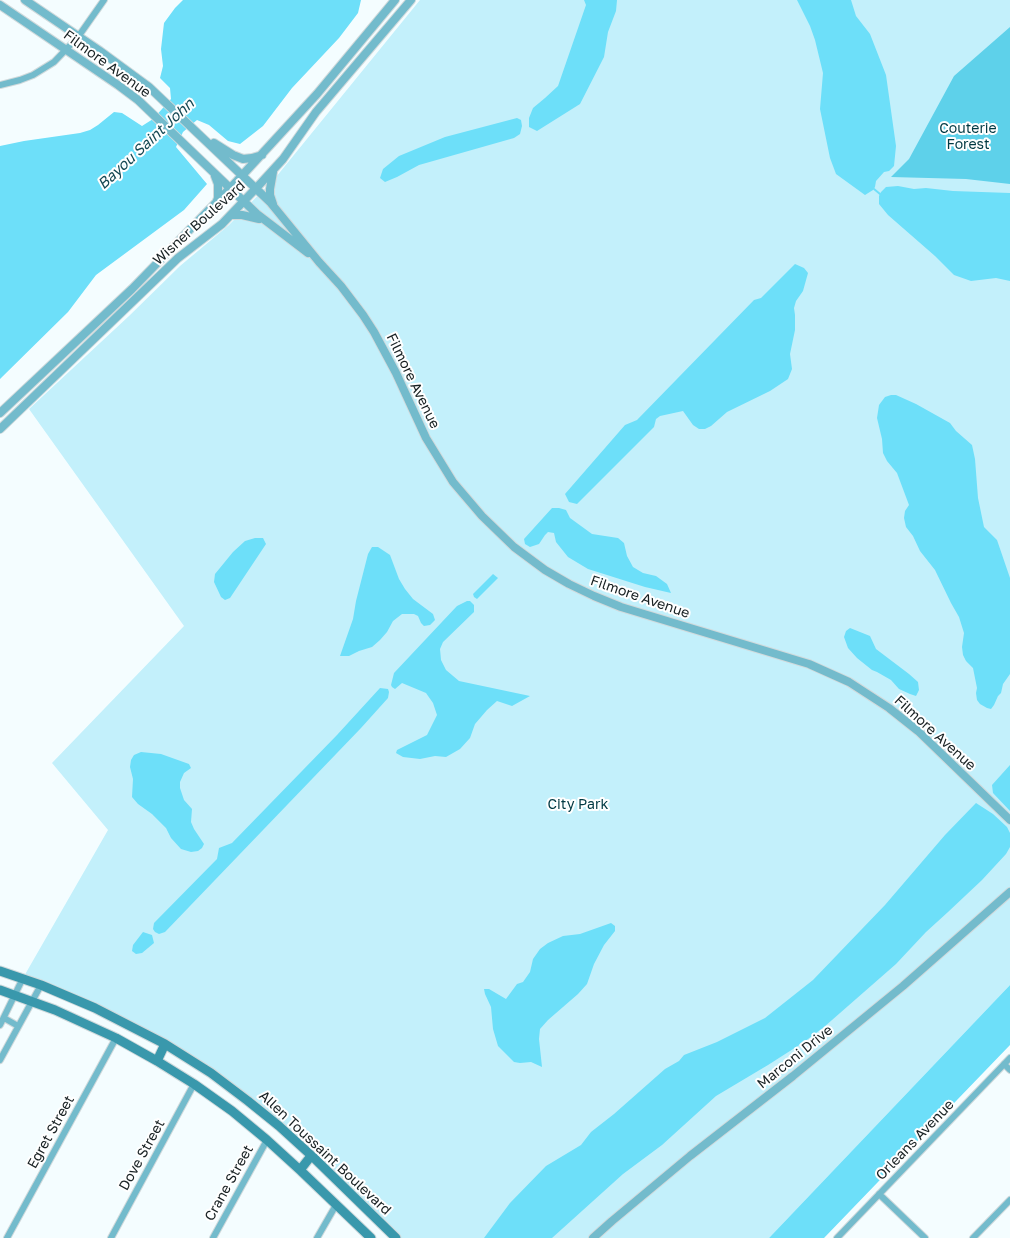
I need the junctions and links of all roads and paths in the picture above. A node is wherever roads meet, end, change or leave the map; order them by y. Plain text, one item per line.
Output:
1 (25, 0) edge
2 (104, 0) edge
3 (395, 0) edge
4 (411, 0) edge
5 (0, 5) edge
6 (78, 37) junction
7 (66, 50) junction
8 (0, 85) edge
9 (202, 137) junction
10 (262, 154) junction
11 (273, 171) junction
12 (214, 173) junction
13 (242, 176) junction
14 (230, 189) junction
15 (256, 189) junction
16 (244, 202) junction
17 (215, 204) junction
18 (274, 206) junction
19 (231, 215) junction
20 (266, 220) junction
21 (320, 262) junction
22 (0, 413) edge
23 (0, 429) edge
24 (1010, 820) edge
25 (1010, 892) edge
26 (0, 971) edge
27 (23, 978) junction
28 (41, 985) junction
29 (0, 990) edge
30 (15, 995) junction
31 (32, 1002) junction
32 (4, 1018) junction
33 (0, 1025) edge
34 (18, 1026) junction
35 (116, 1038) junction
36 (165, 1044) junction
37 (1010, 1058) edge
38 (0, 1060) edge
39 (157, 1061) junction
40 (1004, 1064) junction
41 (1010, 1070) edge
42 (194, 1084) junction
43 (267, 1140) junction
44 (311, 1156) junction
45 (300, 1170) junction
46 (879, 1194) junction
47 (1010, 1200) edge
48 (336, 1205) junction
49 (7, 1238) edge
50 (110, 1238) edge
51 (213, 1238) edge
52 (316, 1238) edge
53 (371, 1238) edge
54 (396, 1238) edge
55 (593, 1238) edge
56 (837, 1238) edge
57 (925, 1238) edge
58 (973, 1238) edge

1 - 6 street, Filmore Avenue
2 - 6 street
3 - 10 street, Wisner Boulevard
4 - 11 street, Wisner Boulevard
5 - 7 street, Filmore Avenue
6 - 7 street
6 - 9 street, Filmore Avenue
7 - 8 street
7 - 12 street, Filmore Avenue
9 - 10 street
9 - 13 street, Filmore Avenue
10 - 13 street, Wisner Boulevard
11 - 15 street, Wisner Boulevard
11 - 18 street
12 - 14 street, Filmore Avenue
12 - 17 street
13 - 14 street, Wisner Boulevard
13 - 15 street, Filmore Avenue
14 - 16 street, Filmore Avenue
14 - 17 street, Wisner Boulevard
15 - 16 street, Wisner Boulevard
15 - 18 street, Filmore Avenue
16 - 19 street, Wisner Boulevard
16 - 20 street, Filmore Avenue
17 - 22 street, Wisner Boulevard
18 - 21 street, Filmore Avenue
19 - 20 street
19 - 23 street, Wisner Boulevard
20 - 21 street, Filmore Avenue
21 - 24 street, Filmore Avenue
25 - 55 street, Marconi Drive
26 - 27 main road, Allen Toussaint Boulevard
27 - 28 main road, Allen Toussaint Boulevard
27 - 30 street
28 - 31 street
28 - 36 main road, Allen Toussaint Boulevard
29 - 30 main road
30 - 31 main road
30 - 32 street
31 - 34 street
31 - 35 main road
32 - 33 street
32 - 34 street
34 - 38 street
35 - 39 main road
35 - 49 street, Egret Street
36 - 39 main road
36 - 44 main road, Allen Toussaint Boulevard
37 - 40 street, Orleans Avenue
39 - 42 main road
40 - 41 street
40 - 46 street, Orleans Avenue
42 - 43 main road
42 - 50 street, Dove Street
43 - 45 main road
43 - 51 street, Crane Street
44 - 45 main road
44 - 54 main road, Allen Toussaint Boulevard
45 - 48 main road
46 - 56 street, Orleans Avenue
46 - 57 street
47 - 58 street
48 - 52 street
48 - 53 main road

